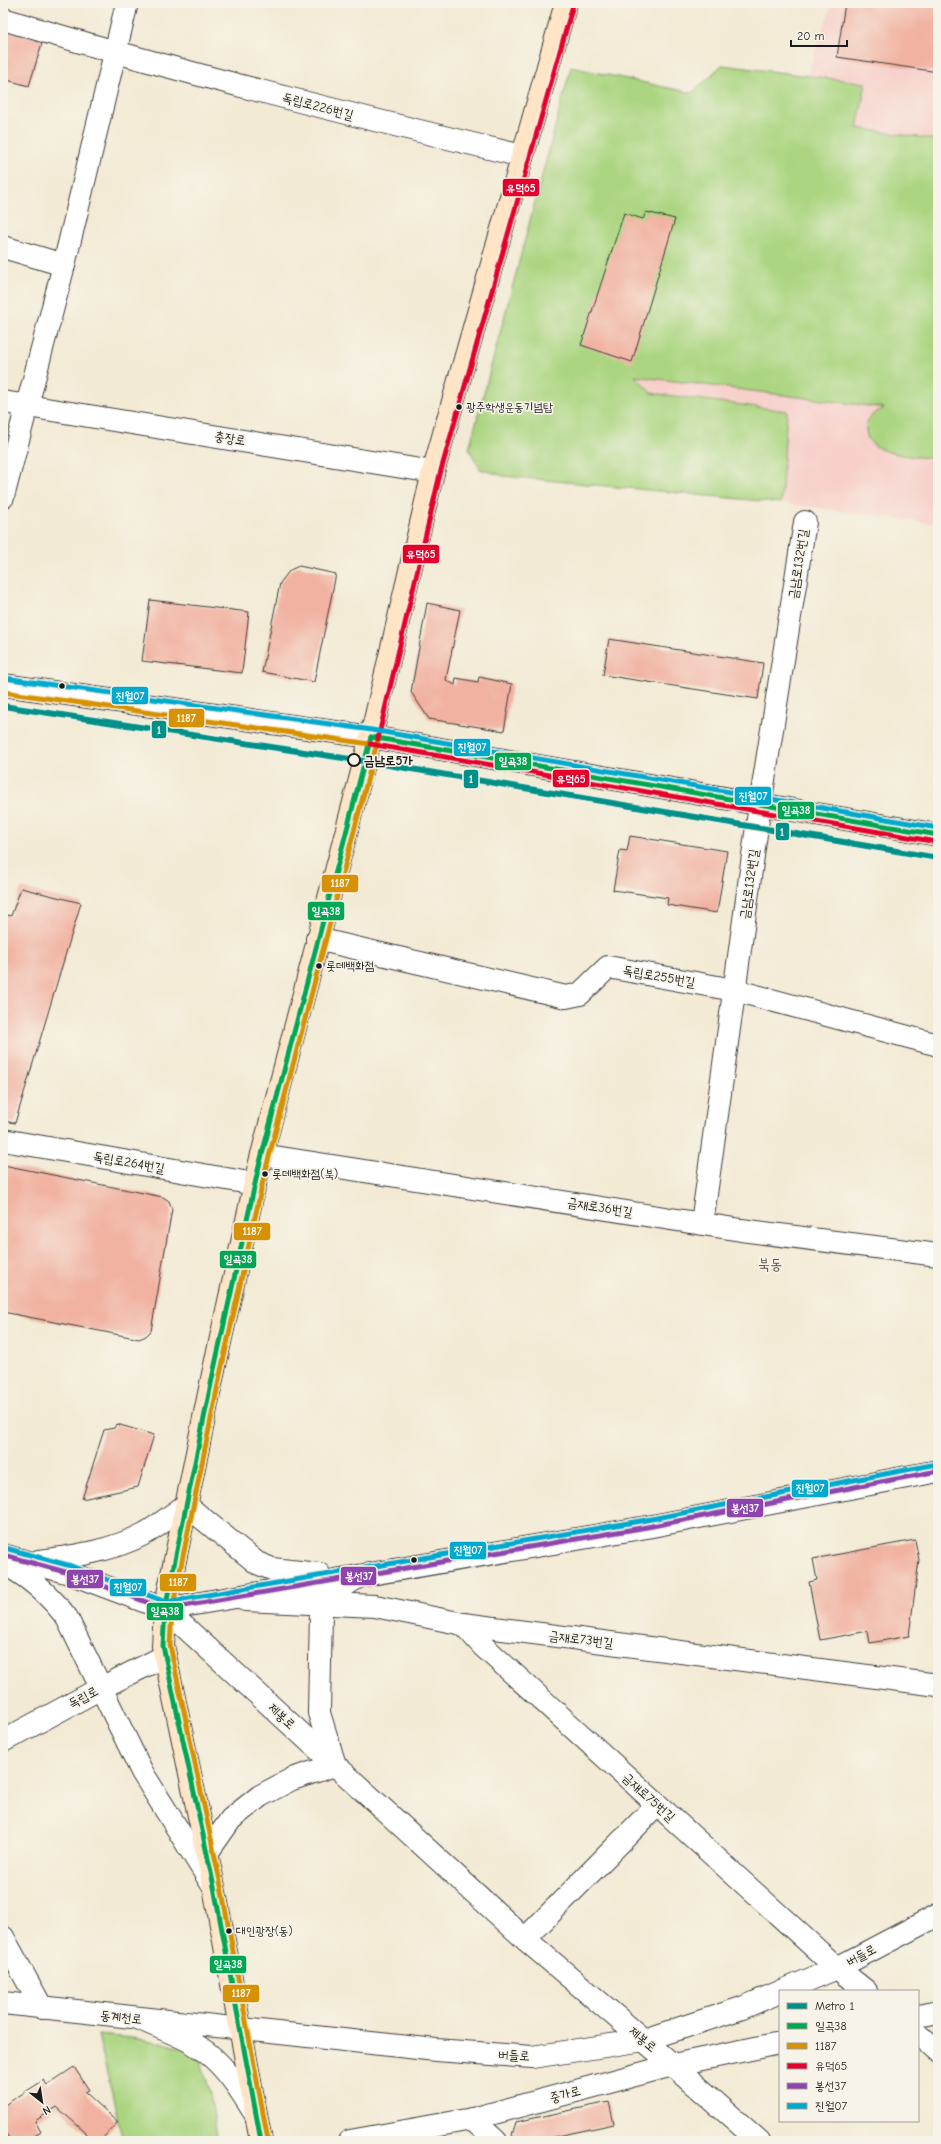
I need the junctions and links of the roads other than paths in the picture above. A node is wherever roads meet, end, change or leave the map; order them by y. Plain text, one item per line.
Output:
1 (127, 3) edge
2 (566, 3) edge
3 (3, 19) edge
4 (114, 53) junction
5 (522, 156) junction
6 (3, 247) edge
7 (64, 265) junction
8 (3, 402) edge
9 (27, 406) junction
10 (433, 472) junction
11 (4, 493) edge
12 (804, 522) dead end
13 (3, 685) edge
14 (371, 737) junction
15 (760, 805) junction
16 (938, 835) edge
17 (317, 939) junction
18 (734, 990) junction
19 (938, 1045) edge
20 (3, 1140) edge
21 (262, 1155) junction
22 (255, 1184) junction
23 (702, 1223) junction
24 (938, 1255) edge
25 (938, 1471) edge
26 (186, 1505) junction
27 (3, 1555) edge
28 (29, 1562) junction
29 (3, 1563) edge
30 (360, 1576) junction
31 (224, 1599) junction
32 (323, 1604) junction
33 (165, 1609) junction
34 (463, 1624) junction
35 (165, 1656) junction
36 (938, 1685) edge
37 (101, 1688) junction
38 (3, 1741) edge
39 (335, 1765) junction
40 (657, 1805) junction
41 (207, 1853) junction
42 (214, 1887) junction
43 (938, 1915) edge
44 (3, 1936) edge
45 (525, 1939) junction
46 (837, 1968) junction
47 (783, 1990) edge
48 (865, 1990) edge
49 (779, 1992) edge
50 (3, 2004) edge
51 (42, 2008) junction
52 (938, 2012) edge
53 (919, 2016) edge
54 (140, 2019) junction
55 (240, 2028) junction
56 (919, 2035) edge
57 (644, 2040) junction
58 (779, 2043) edge
59 (938, 2052) edge
60 (673, 2065) junction
61 (256, 2115) junction
62 (472, 2119) junction
63 (438, 2133) edge
64 (261, 2141) edge
65 (350, 2141) edge
66 (496, 2141) edge
67 (759, 2141) edge

1 - 4 street
2 - 5 main road
3 - 4 street, 독립로226번길
4 - 5 street, 독립로226번길
4 - 7 street
5 - 10 main road
6 - 7 street
7 - 9 street
8 - 9 street, 충장로
9 - 10 street, 충장로
9 - 11 street
10 - 14 main road
12 - 15 street, 금남로132번길
13 - 14 street
14 - 15 street
14 - 17 main road
15 - 16 street
15 - 18 street, 금남로132번길
17 - 18 street, 독립로255번길
17 - 21 main road
18 - 19 street, 독립로255번길
18 - 23 street, 금남로132번길
20 - 22 street, 독립로264번길
21 - 22 main road
21 - 23 street, 금재로36번길
22 - 26 main road
23 - 24 street, 금재로36번길
25 - 30 street
26 - 28 street
26 - 30 street
26 - 33 main road
27 - 28 street, 제봉로
28 - 33 street, 제봉로
29 - 37 street
30 - 31 street
30 - 32 street
31 - 32 street, 금재로73번길
31 - 33 street
32 - 34 street, 금재로73번길
32 - 39 street
33 - 35 main road
33 - 39 street, 제봉로
34 - 36 street, 금재로73번길
34 - 40 street, 금재로75번길
35 - 37 street, 독립로
35 - 41 main road
37 - 38 street, 독립로
37 - 42 street
39 - 41 street
39 - 45 street, 제봉로
40 - 45 street
40 - 46 street, 금재로75번길
41 - 42 main road
42 - 55 main road
43 - 46 street, 버들로
44 - 51 street
45 - 57 street, 제봉로
46 - 47 street, 버들로
46 - 48 street, 금재로75번길
49 - 57 street, 버들로
50 - 51 street, 동계천로
51 - 54 street, 동계천로
52 - 53 street
54 - 55 street, 동계천로
54 - 61 street
55 - 57 street, 버들로
55 - 61 main road
56 - 59 street
57 - 60 street, 제봉로
58 - 60 street, 중가로
60 - 62 street, 중가로
60 - 67 street, 제봉로
61 - 64 main road
62 - 63 street, 중가로
62 - 66 street
63 - 65 street, 중가로

